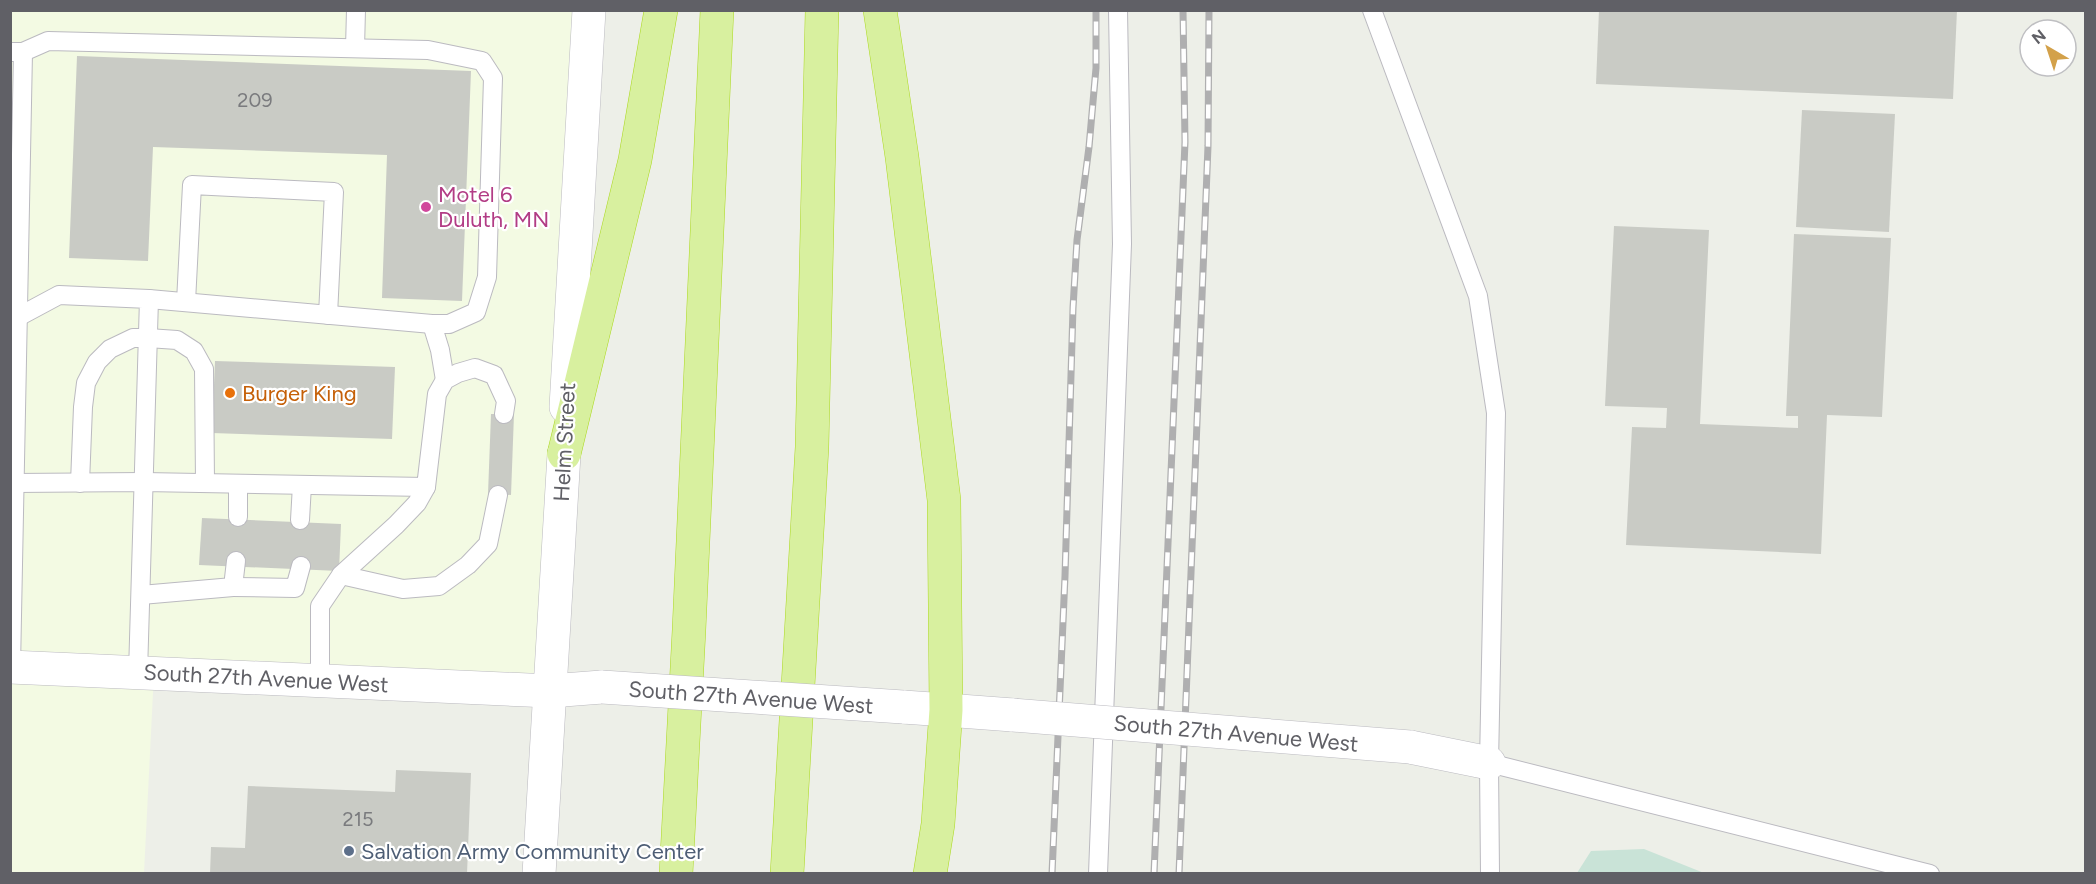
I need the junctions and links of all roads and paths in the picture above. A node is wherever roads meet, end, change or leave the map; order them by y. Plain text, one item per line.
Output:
1 (356, 10) edge
2 (589, 10) edge
3 (661, 10) edge
4 (717, 10) edge
5 (822, 10) edge
6 (880, 10) edge
7 (1118, 10) edge
8 (1372, 10) edge
9 (356, 48) junction
10 (17, 52) edge
11 (149, 299) junction
12 (186, 302) junction
13 (328, 315) junction
14 (14, 318) edge
15 (432, 324) junction
16 (148, 338) junction
17 (445, 380) junction
18 (504, 414) dead end
19 (564, 454) junction
20 (144, 482) junction
21 (14, 483) junction
22 (80, 483) junction
23 (205, 483) junction
24 (238, 484) junction
25 (302, 485) junction
26 (426, 487) junction
27 (498, 495) dead end
28 (238, 517) dead end
29 (300, 520) dead end
30 (12, 550) edge
31 (236, 561) dead end
32 (301, 566) dead end
33 (341, 575) junction
34 (233, 587) junction
35 (295, 588) junction
36 (141, 596) junction
37 (320, 606) junction
38 (11, 667) edge
39 (138, 673) junction
40 (320, 681) junction
41 (550, 691) junction
42 (946, 710) junction
43 (1489, 763) junction
44 (539, 873) edge
45 (676, 873) edge
46 (787, 873) edge
47 (930, 873) edge
48 (1098, 873) edge
49 (1490, 873) edge
50 (1930, 873) edge

1 - 9 lane
2 - 19 street, Helm Street
3 - 19 highway
4 - 45 highway
5 - 46 highway
6 - 42 highway
7 - 48 lane
8 - 43 lane
9 - 10 lane
9 - 15 lane
10 - 14 lane
11 - 12 lane
11 - 14 lane
11 - 16 lane
12 - 13 lane
12 - 13 lane
13 - 15 lane
14 - 21 lane
15 - 17 lane
16 - 20 lane
16 - 22 lane
16 - 23 lane
17 - 18 lane
17 - 26 lane
19 - 41 street, Helm Street
20 - 22 lane
20 - 23 lane
20 - 36 lane
21 - 22 lane
21 - 30 lane
23 - 24 lane
24 - 25 lane
24 - 28 lane
25 - 26 lane
25 - 29 lane
26 - 33 lane
27 - 33 lane
30 - 38 lane
31 - 34 lane
32 - 35 lane
33 - 37 lane
34 - 35 lane
34 - 36 lane
35 - 37 lane
36 - 39 lane
37 - 40 lane
38 - 39 street, South 27th Avenue West
39 - 40 street, South 27th Avenue West
40 - 41 street, South 27th Avenue West
41 - 42 street, South 27th Avenue West, bridge
41 - 44 street, Helm Street
42 - 43 street, South 27th Avenue West, bridge
42 - 47 highway
43 - 49 lane
43 - 50 lane

